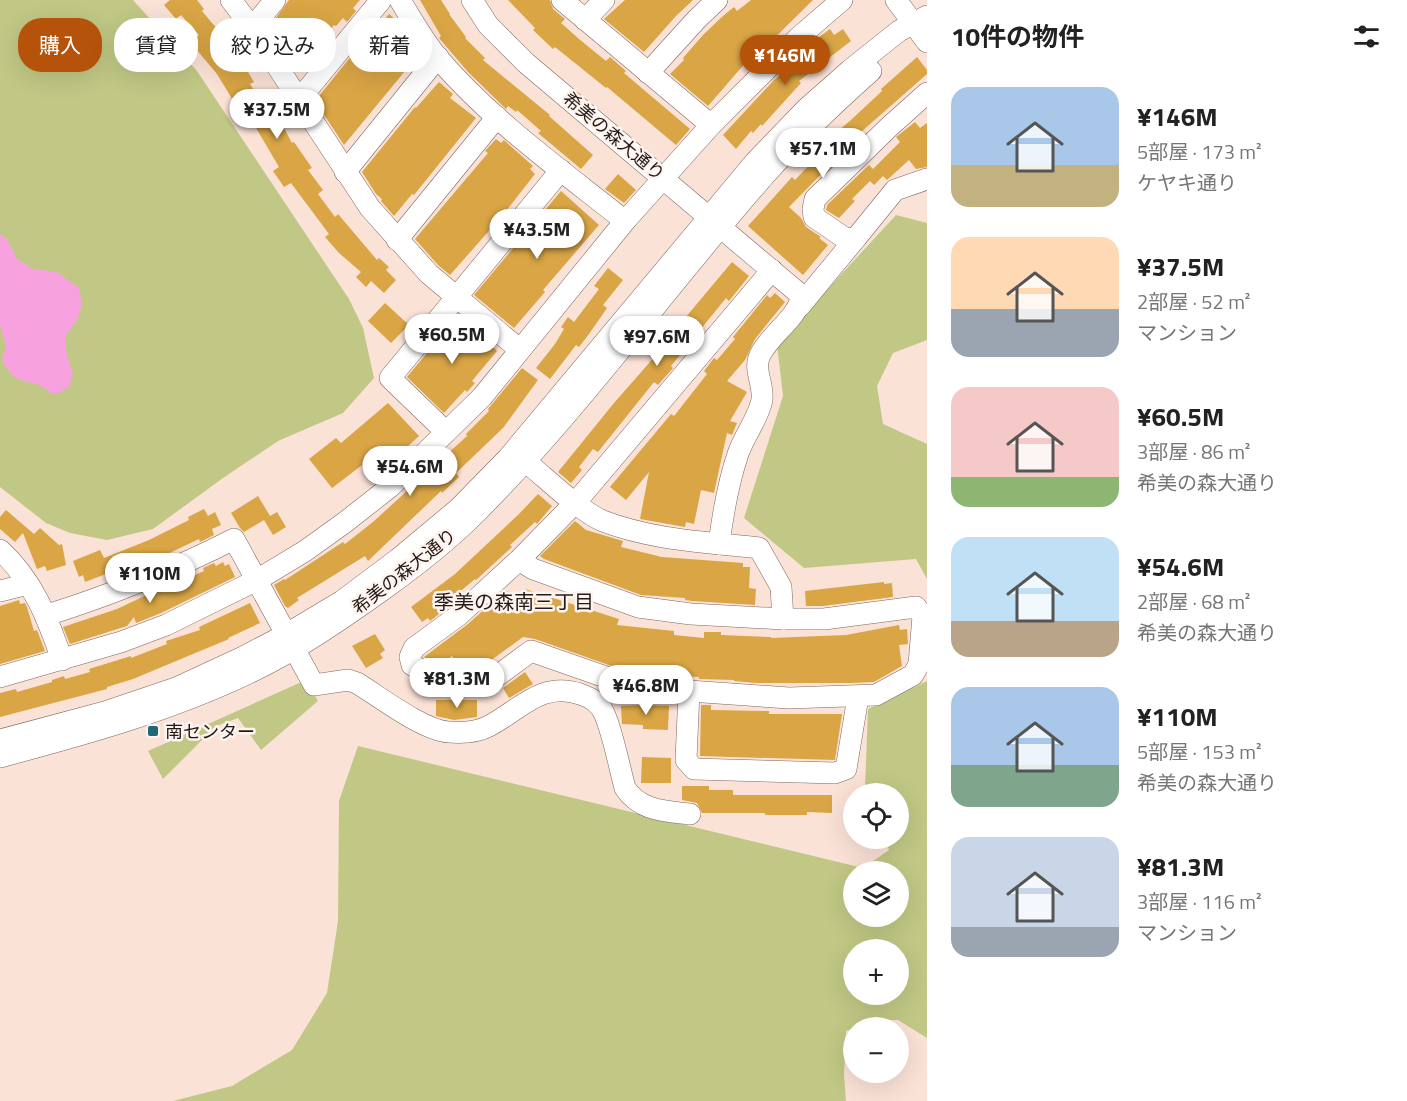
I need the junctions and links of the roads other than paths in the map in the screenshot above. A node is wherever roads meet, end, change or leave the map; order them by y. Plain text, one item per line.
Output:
1 (231, 0) edge
2 (275, 0) edge
3 (381, 0) edge
4 (400, 0) edge
5 (562, 0) edge
6 (604, 0) edge
7 (717, 0) edge
8 (842, 0) edge
9 (896, 0) edge
10 (480, 3) edge
11 (244, 18) edge
12 (260, 18) edge
13 (585, 20) junction
14 (920, 20) edge
15 (927, 42) edge
16 (438, 57) junction
17 (280, 72) edge
18 (648, 73) junction
19 (927, 93) edge
20 (298, 101) junction
21 (497, 117) junction
22 (711, 125) junction
23 (561, 170) junction
24 (345, 172) junction
25 (664, 177) junction
26 (927, 179) edge
27 (625, 221) junction
28 (716, 221) junction
29 (856, 238) junction
30 (397, 240) junction
31 (772, 270) junction
32 (455, 297) junction
33 (799, 307) junction
34 (519, 349) junction
35 (446, 432) junction
36 (526, 462) junction
37 (576, 502) junction
38 (719, 544) junction
39 (0, 549) edge
40 (519, 560) junction
41 (257, 580) junction
42 (28, 584) junction
43 (0, 591) edge
44 (46, 615) junction
45 (783, 620) junction
46 (291, 641) junction
47 (62, 660) junction
48 (0, 676) edge
49 (688, 691) junction
50 (858, 697) junction
51 (0, 740) edge
52 (0, 757) edge
53 (690, 814) dead end

1 - 11 street
2 - 12 street
3 - 20 street
4 - 16 street
5 - 13 street
6 - 13 street
7 - 18 street
8 - 22 street
9 - 14 street
10 - 25 street, 希美の森大通り
13 - 18 street
14 - 15 street
14 - 28 street
16 - 21 street
16 - 24 street
17 - 20 street
18 - 22 street
19 - 29 street
20 - 24 street
21 - 23 street
21 - 30 street
22 - 25 street
23 - 27 street
23 - 32 street
24 - 30 street
25 - 27 street
25 - 28 street, 希美の森大通り
26 - 29 street
27 - 34 street
28 - 31 street
28 - 36 street, 希美の森大通り
28 - 46 street, 希美の森大通り
29 - 33 street
30 - 32 street
31 - 33 street
31 - 37 street
32 - 34 street
32 - 35 street
33 - 38 street
34 - 35 street
35 - 41 street
36 - 37 street
36 - 46 street, 希美の森大通り
37 - 38 street
37 - 40 street
38 - 45 street
39 - 42 street
40 - 45 street
40 - 49 street
41 - 44 street
41 - 46 street
41 - 47 street
42 - 43 street
42 - 44 street
44 - 47 street
45 - 50 street
46 - 51 street, 希美の森大通り
46 - 52 street, 希美の森大通り
46 - 53 street
47 - 48 street
49 - 50 street
49 - 50 street

